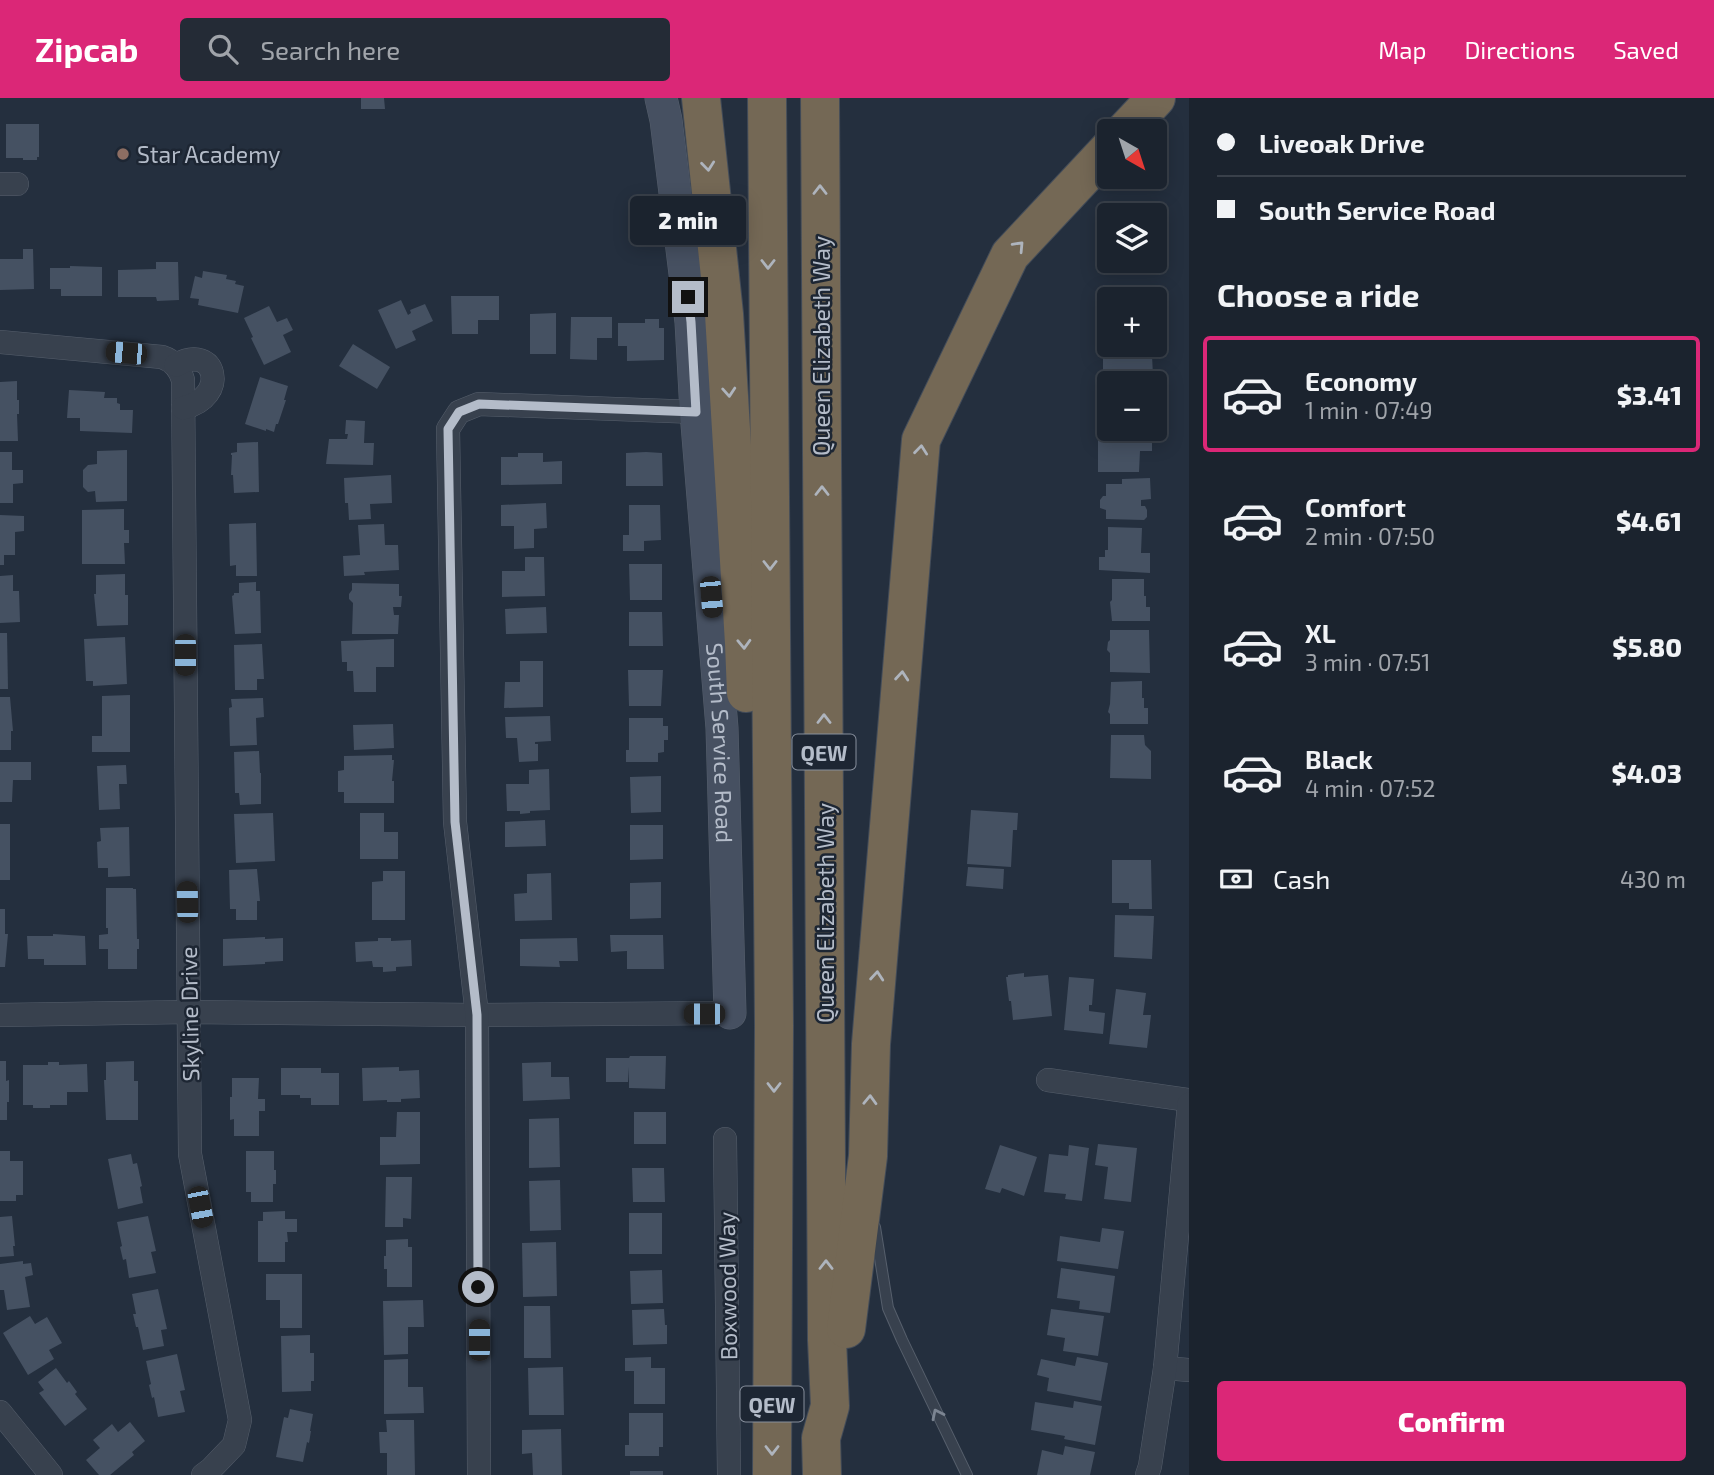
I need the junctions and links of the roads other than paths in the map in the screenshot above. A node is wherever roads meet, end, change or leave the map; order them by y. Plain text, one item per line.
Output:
1 (662, 98) edge
2 (701, 98) edge
3 (767, 98) edge
4 (820, 98) edge
5 (1156, 98) edge
6 (1136, 119) edge
7 (1097, 162) edge
8 (0, 342) edge
9 (696, 412) junction
10 (188, 1012) junction
11 (730, 1013) joint
12 (0, 1015) edge
13 (477, 1015) junction
14 (774, 1026) junction
15 (1048, 1080) dead end
16 (1189, 1102) edge
17 (725, 1139) dead end
18 (868, 1156) junction
19 (1166, 1368) junction
20 (1189, 1370) edge
21 (830, 1406) junction
22 (0, 1412) edge
23 (51, 1475) edge
24 (202, 1475) edge
25 (479, 1475) edge
26 (729, 1475) edge
27 (772, 1475) edge
28 (822, 1475) edge
29 (967, 1475) edge
30 (1147, 1475) edge

1 - 9 main road, South Service Road
2 -> 14 highway
3 -> 14 highway, QEW
21 -> 4 highway, Queen Elizabeth Way / QEW
5 - 6 highway
18 -> 7 highway
8 - 10 street, Skyline Drive
9 - 11 main road, South Service Road
9 - 13 street
10 - 12 street
10 - 13 street
10 - 24 street, Skyline Drive
11 - 13 street
13 - 25 street
14 -> 27 highway, QEW
15 - 16 street
16 - 19 street
17 - 26 street, Boxwood Way
18 - 21 highway
29 -> 18 lane
19 - 20 street
19 - 30 street
21 - 28 highway, Queen Elizabeth Way / QEW
22 - 23 street

